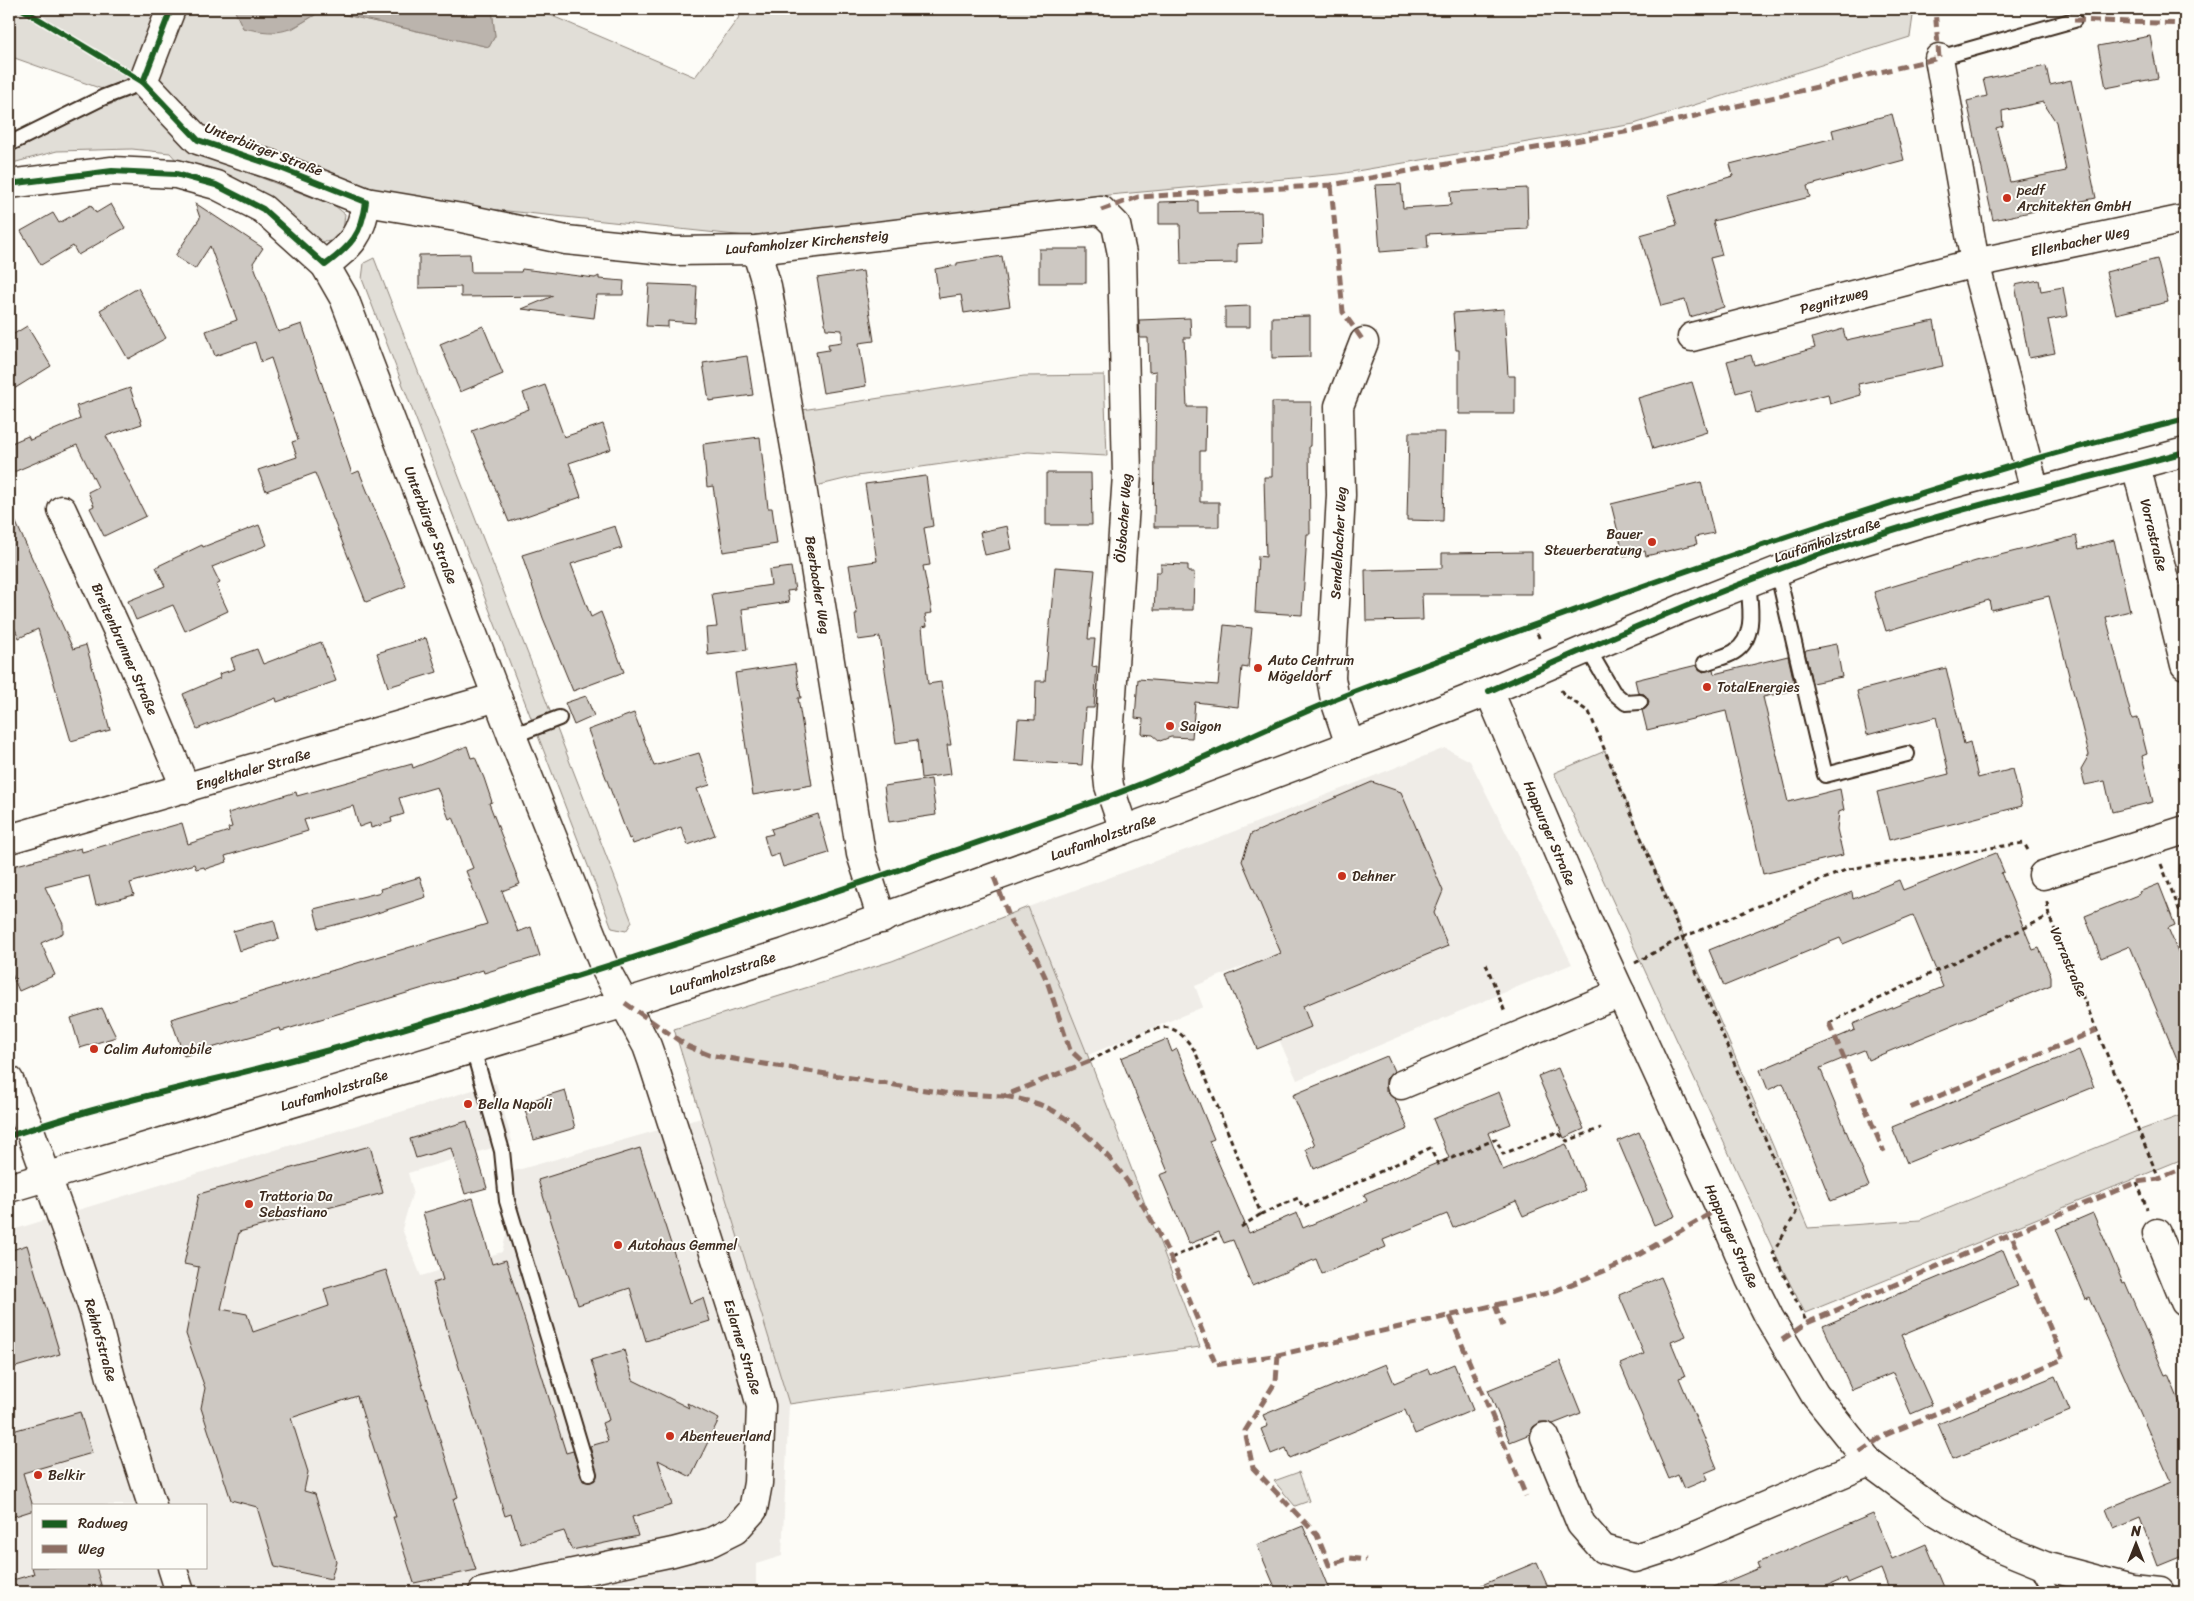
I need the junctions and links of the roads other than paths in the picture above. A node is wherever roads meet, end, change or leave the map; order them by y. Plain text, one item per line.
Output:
1 (171, 9) edge
2 (2074, 20) dead end
3 (1939, 58) joint
4 (144, 82) junction
5 (9, 144) edge
6 (9, 184) edge
7 (366, 202) junction
8 (1101, 210) joint
9 (2185, 219) edge
10 (756, 250) junction
11 (1975, 263) junction
12 (325, 264) junction
13 (1692, 337) dead end
14 (1364, 342) dead end
15 (2185, 452) edge
16 (2136, 465) junction
17 (2035, 491) junction
18 (62, 510) dead end
19 (1777, 570) junction
20 (1748, 582) junction
21 (1588, 649) junction
22 (1705, 663) dead end
23 (2185, 664) edge
24 (1490, 691) junction
25 (497, 697) junction
26 (1640, 702) dead end
27 (559, 718) dead end
28 (512, 736) junction
29 (1350, 745) junction
30 (1907, 754) dead end
31 (186, 789) junction
32 (1124, 830) junction
33 (2185, 830) edge
34 (9, 839) edge
35 (2043, 875) road end
36 (882, 919) junction
37 (1617, 984) junction
38 (625, 1004) junction
39 (473, 1049) junction
40 (9, 1080) edge
41 (1401, 1085) dead end
42 (48, 1176) junction
43 (9, 1188) edge
44 (2156, 1233) dead end
45 (2185, 1302) edge
46 (1545, 1436) dead end
47 (1869, 1462) junction
48 (589, 1474) dead end
49 (152, 1504) edge
50 (2035, 1562) junction
51 (172, 1568) edge
52 (180, 1592) edge
53 (482, 1592) edge
54 (2051, 1592) edge
55 (2160, 1592) edge

1 - 4 street
2 - 3 lane
3 - 11 street
4 - 5 lane
4 - 7 street, Unterbürger Straße
6 - 12 street, Unterbürger Straße
7 - 10 street, Laufamholzer Kirchensteig
7 - 12 street
8 - 10 street, Laufamholzer Kirchensteig
8 - 32 street, Ölsbacher Weg
9 - 11 street, Ellenbacher Weg
10 - 36 street, Beerbacher Weg
11 - 13 street, Pegnitzweg
11 - 17 street
12 - 25 street, Unterbürger Straße
14 - 29 street, Sendelbacher Weg
15 - 16 street, Laufamholzstraße
16 - 17 street, Laufamholzstraße
16 - 23 street, Vorrastraße
17 - 19 street, Laufamholzstraße
18 - 31 street, Breitenbrunner Straße
19 - 20 street, Laufamholzstraße
19 - 30 lane
20 - 21 street, Laufamholzstraße
20 - 22 lane
21 - 24 street, Laufamholzstraße
21 - 26 lane
24 - 29 street, Laufamholzstraße
24 - 37 street, Happurger Straße
25 - 28 street, Unterbürger Straße
25 - 31 street, Engelthaler Straße
27 - 28 lane
28 - 38 street, Unterbürger Straße
29 - 32 street, Laufamholzstraße
31 - 34 street, Engelthaler Straße
32 - 36 street, Laufamholzstraße
33 - 35 street
36 - 38 street, Laufamholzstraße
37 - 41 street
37 - 47 street, Happurger Straße
38 - 39 street, Laufamholzstraße
38 - 53 street, Eslarner Straße
39 - 42 street, Laufamholzstraße
39 - 48 lane
40 - 42 street, Rehhofstraße
42 - 43 street, Laufamholzstraße
42 - 49 street, Rehhofstraße
44 - 45 street
46 - 47 street
47 - 50 street, Happurger Straße
50 - 54 lane
50 - 55 street, Happurger Straße
51 - 52 street

